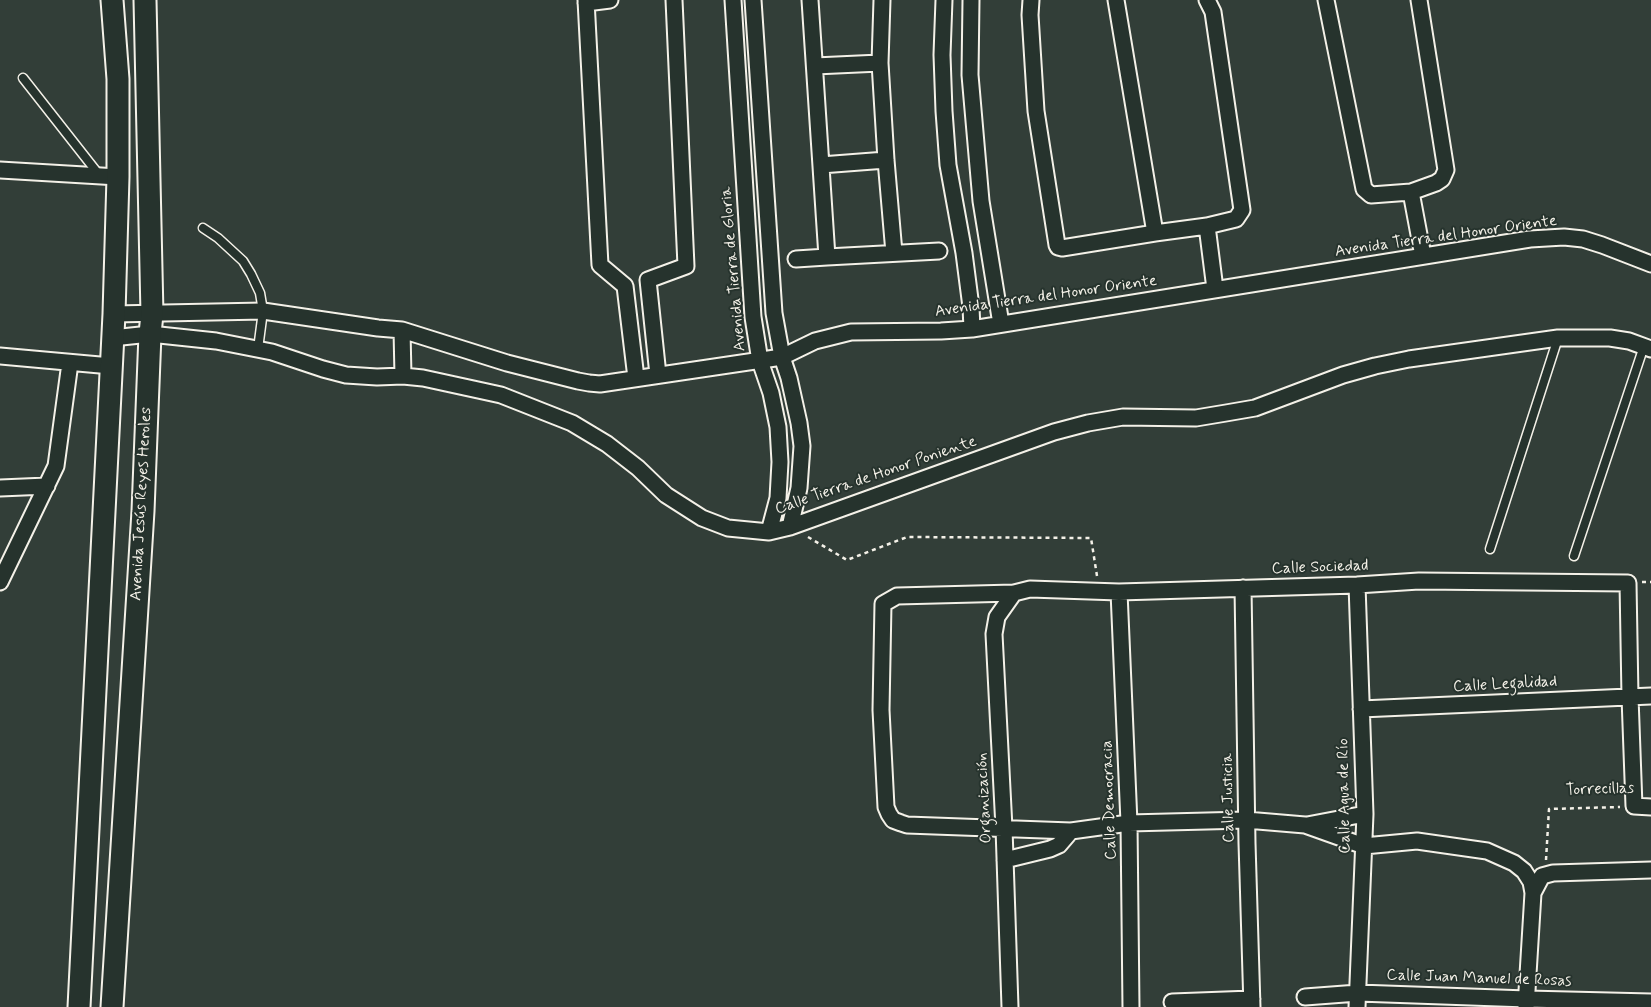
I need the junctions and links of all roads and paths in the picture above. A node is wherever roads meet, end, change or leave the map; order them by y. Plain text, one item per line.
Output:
1 (112, 0) edge
2 (145, 0) edge
3 (610, 0) edge
4 (674, 0) edge
5 (733, 0) edge
6 (752, 0) edge
7 (810, 0) edge
8 (882, 0) edge
9 (944, 0) edge
10 (971, 0) edge
11 (1031, 0) edge
12 (1116, 0) edge
13 (1207, 0) edge
14 (1326, 0) edge
15 (1419, 0) edge
16 (586, 2) edge
17 (880, 63) junction
18 (815, 66) junction
19 (23, 78) dead end
20 (886, 160) junction
21 (821, 165) junction
22 (0, 170) edge
23 (109, 176) junction
24 (1411, 192) junction
25 (1207, 226) junction
26 (203, 228) dead end
27 (1155, 233) junction
28 (938, 250) dead end
29 (894, 253) junction
30 (1424, 256) junction
31 (827, 257) junction
32 (796, 259) dead end
33 (1651, 264) edge
34 (1215, 290) junction
35 (263, 311) junction
36 (114, 314) junction
37 (151, 324) junction
38 (1001, 324) junction
39 (972, 328) junction
40 (402, 330) junction
41 (112, 338) junction
42 (1558, 338) junction
43 (1648, 348) edge
44 (258, 349) junction
45 (0, 356) edge
46 (782, 357) junction
47 (760, 361) junction
48 (70, 362) junction
49 (110, 366) junction
50 (658, 375) junction
51 (403, 376) junction
52 (636, 378) junction
53 (46, 486) junction
54 (0, 488) edge
55 (790, 527) junction
56 (769, 532) junction
57 (1490, 549) dead end
58 (1574, 556) dead end
59 (0, 582) edge
60 (1357, 585) junction
61 (1243, 588) junction
62 (1099, 590) junction
63 (1119, 592) junction
64 (1014, 593) junction
65 (1651, 696) edge
66 (1630, 697) junction
67 (1361, 709) junction
68 (1634, 806) junction
69 (1651, 807) edge
70 (1365, 814) junction
71 (1246, 820) junction
72 (1129, 823) junction
73 (1305, 825) junction
74 (1004, 828) junction
75 (1071, 831) junction
76 (1364, 846) junction
77 (1005, 860) junction
78 (1651, 870) edge
79 (1544, 875) junction
80 (1533, 893) junction
81 (1306, 997) dead end
82 (1358, 1000) edge
83 (1172, 1002) dead end
84 (1651, 1002) edge
85 (1252, 1003) edge
86 (1526, 1003) edge
87 (79, 1007) edge
88 (112, 1007) edge
89 (1010, 1007) edge
90 (1131, 1007) edge

1 - 23 street
2 - 37 street, Avenida Jesús Reyes Heroles
3 - 16 street
4 - 50 street
5 - 47 street, Avenida Tierra de Gloria
6 - 46 street
7 - 18 street
8 - 17 street
9 - 39 street
10 - 38 street
11 - 27 street
12 - 27 street
13 - 25 street
14 - 24 street
15 - 24 street
16 - 52 street
17 - 18 street
17 - 20 street
18 - 21 street
19 - 23 lane
20 - 21 street
20 - 29 street
21 - 31 street
22 - 23 street
23 - 36 street
24 - 30 street
25 - 27 street
25 - 34 street
26 - 35 lane
28 - 29 street
29 - 31 street
30 - 33 street, Avenida Tierra del Honor Oriente
30 - 34 street, Avenida Tierra del Honor Oriente
31 - 32 street
34 - 38 street, Avenida Tierra del Honor Oriente
35 - 37 street, Avenida Tierra del Honor Oriente
35 - 40 street, Avenida Tierra del Honor Oriente
35 - 44 lane
36 - 37 street, Avenida Tierra del Honor Oriente
36 - 41 street
37 - 41 street, Calle Tierra de Honor Poniente
37 - 44 street, Calle Tierra de Honor Poniente
37 - 88 street, Avenida Jesús Reyes Heroles
38 - 39 street, Avenida Tierra del Honor Oriente
39 - 46 street, Avenida Tierra del Honor Oriente
40 - 51 street
40 - 52 street, Avenida Tierra del Honor Oriente
41 - 49 street
42 - 43 street, Calle Tierra de Honor Poniente
42 - 55 street, Calle Tierra de Honor Poniente
42 - 57 lane
43 - 58 lane
44 - 51 street, Calle Tierra de Honor Poniente
45 - 48 street
46 - 47 street, Avenida Tierra del Honor Oriente
46 - 55 street
47 - 50 street, Avenida Tierra del Honor Oriente
47 - 56 street, Avenida Tierra de Gloria
48 - 49 street
48 - 53 street
49 - 87 street
50 - 52 street, Avenida Tierra del Honor Oriente
51 - 56 street, Calle Tierra de Honor Poniente
53 - 54 street
53 - 59 street
55 - 56 street, Calle Tierra de Honor Poniente
55 - 62 path
60 - 61 street, Calle Sociedad
60 - 66 street, Calle Sociedad
60 - 67 street, Calle Agua de Río
61 - 63 street, Calle Sociedad
61 - 71 street, Calle Justicia
62 - 63 street, Calle Sociedad
62 - 64 street, Calle Sociedad
63 - 72 street, Calle Democracia
64 - 74 street, Organización
64 - 74 street, Calle Sociedad
65 - 66 street, Calle Legalidad
66 - 67 street, Calle Legalidad
66 - 68 street
67 - 70 street, Calle Agua de Río
68 - 69 street, Torrecillas
68 - 79 path, Torrecillas
70 - 73 street
70 - 76 street, Calle Agua de Río
71 - 72 street
71 - 73 street
71 - 85 street, Calle Justicia
72 - 75 street
72 - 90 street, Calle Democracia
73 - 76 street
74 - 75 street
74 - 77 street, Organización
75 - 77 street
76 - 80 street
76 - 82 street, Calle Agua de Río
77 - 89 street, Organización
78 - 79 street
79 - 80 street
80 - 86 street
81 - 82 street, Calle Juan Manuel de Rosas
82 - 86 street, Calle Juan Manuel de Rosas
83 - 85 street
84 - 86 street, Calle Juan Manuel de Rosas

